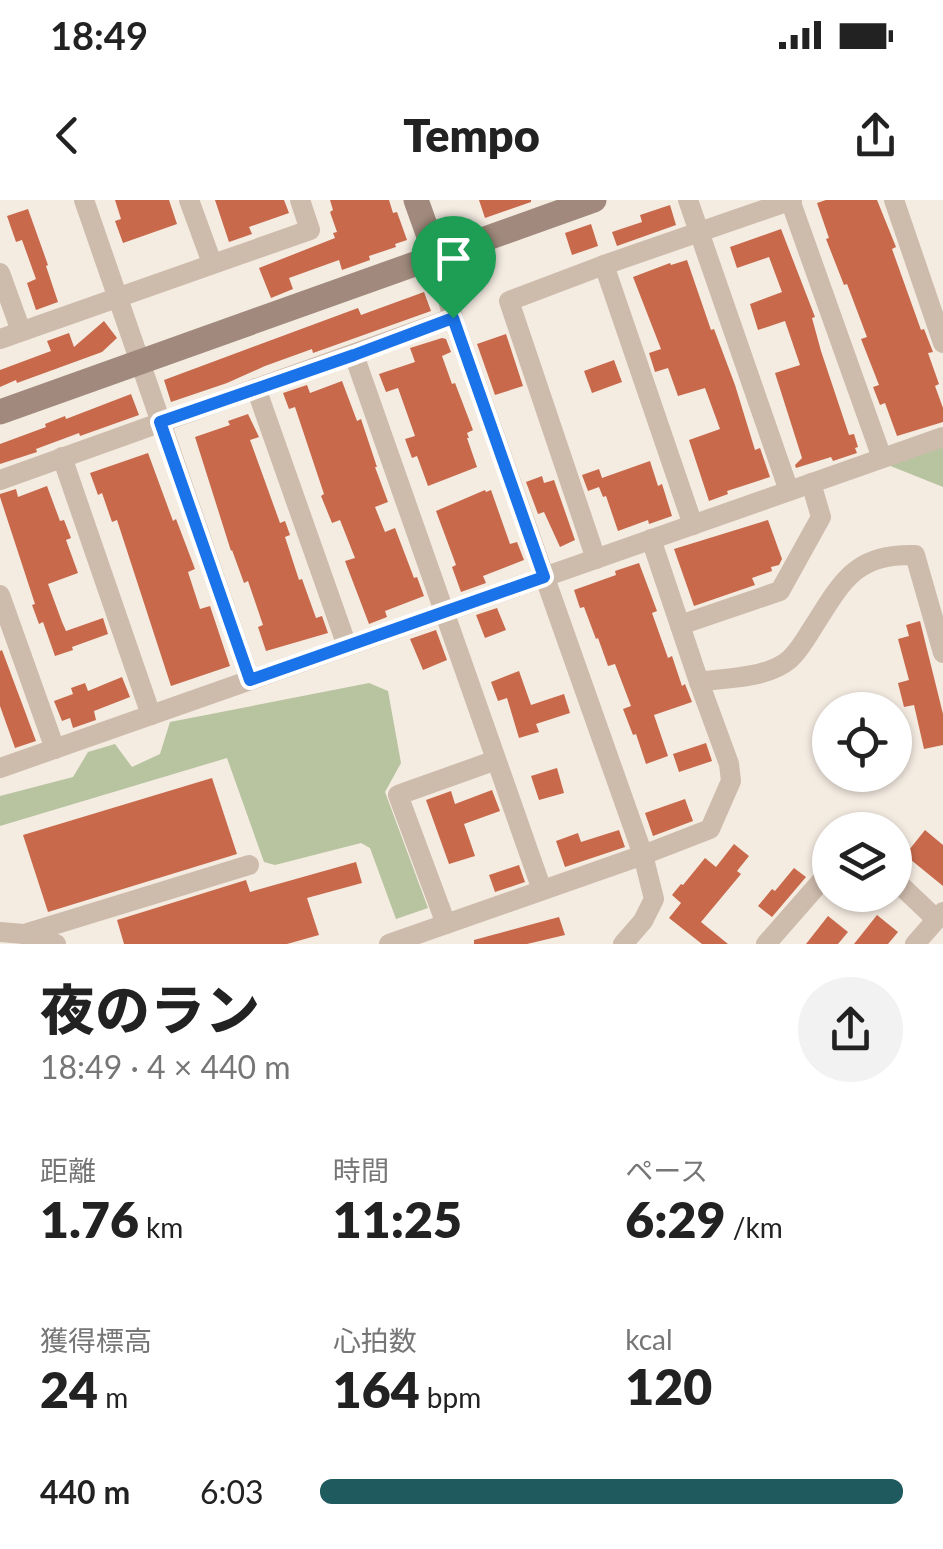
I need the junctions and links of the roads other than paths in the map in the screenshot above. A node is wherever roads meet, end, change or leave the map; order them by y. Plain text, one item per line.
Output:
1 (84, 200) edge
2 (189, 200) edge
3 (300, 200) edge
4 (416, 200) edge
5 (594, 200) edge
6 (688, 200) edge
7 (791, 200) edge
8 (894, 200) edge
9 (700, 233) junction
10 (436, 256) junction
11 (212, 264) junction
12 (604, 264) junction
13 (0, 273) edge
14 (118, 299) junction
15 (453, 318) junction
16 (21, 331) junction
17 (0, 339) edge
18 (943, 343) edge
19 (354, 355) junction
20 (140, 362) junction
21 (256, 388) junction
22 (0, 412) edge
23 (160, 422) junction
24 (943, 437) edge
25 (62, 458) junction
26 (882, 458) junction
27 (0, 480) edge
28 (811, 483) junction
29 (788, 491) junction
30 (693, 525) junction
31 (651, 539) junction
32 (596, 558) junction
33 (544, 577) junction
34 (0, 595) edge
35 (444, 612) junction
36 (680, 625) junction
37 (346, 646) junction
38 (943, 653) edge
39 (250, 680) junction
40 (699, 682) junction
41 (152, 715) junction
42 (55, 749) junction
43 (496, 760) junction
44 (0, 768) edge
45 (643, 856) junction
46 (249, 865) dead end
47 (542, 890) junction
48 (812, 891) edge
49 (912, 894) edge
50 (939, 916) edge
51 (446, 924) junction
52 (0, 932) edge
53 (24, 934) junction
54 (56, 944) edge
55 (388, 944) edge
56 (623, 944) edge
57 (766, 944) edge
58 (915, 944) edge

1 - 14 street
2 - 11 street
3 - 11 street
4 - 10 street
5 - 10 street
6 - 9 street
7 - 9 street
7 - 26 street
8 - 18 street
9 - 12 street
9 - 29 street
10 - 15 street
10 - 20 street
11 - 14 street
12 - 30 street
12 - 32 street
13 - 16 street
14 - 16 street
14 - 20 street
15 - 19 street
15 - 33 street
16 - 17 street
19 - 21 street
19 - 35 street
20 - 22 street
20 - 23 street
21 - 23 street
21 - 37 street
23 - 25 street
23 - 39 street
24 - 26 street
25 - 27 street
25 - 41 street
26 - 28 street
28 - 29 street
28 - 36 street
29 - 30 street
30 - 31 street
31 - 32 street
31 - 36 street
32 - 33 street
33 - 35 street
33 - 45 street
34 - 42 street
35 - 37 street
35 - 43 street
36 - 40 street
37 - 39 street
38 - 40 street
39 - 41 street
40 - 45 street
41 - 42 street
42 - 44 street
43 - 47 street
43 - 51 street
45 - 47 street
45 - 56 street
46 - 53 street
47 - 51 street
48 - 57 street
49 - 50 street
50 - 58 street
51 - 55 street
52 - 53 street
53 - 54 street

